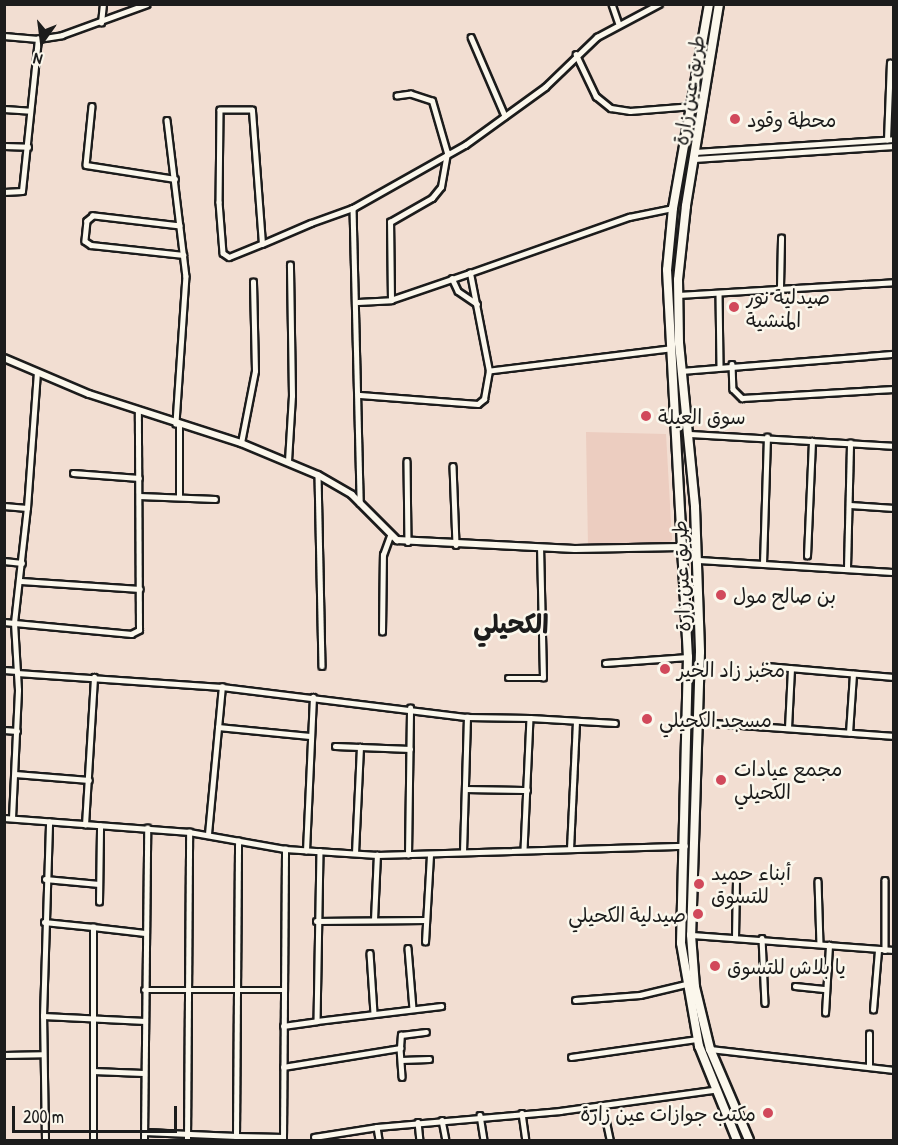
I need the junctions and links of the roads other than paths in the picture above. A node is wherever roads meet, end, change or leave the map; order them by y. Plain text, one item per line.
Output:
1 (103, 4) edge
2 (147, 4) edge
3 (612, 4) edge
4 (659, 4) edge
5 (709, 4) edge
6 (719, 4) edge
7 (101, 23) junction
8 (619, 24) junction
9 (4, 36) edge
10 (471, 37) dead end
11 (38, 39) junction
12 (576, 54) junction
13 (890, 63) dead end
14 (397, 96) dead end
15 (92, 106) dead end
16 (693, 106) junction
17 (4, 109) edge
18 (30, 111) junction
19 (505, 116) junction
20 (166, 120) dead end
21 (894, 139) edge
22 (887, 140) junction
23 (4, 146) edge
24 (894, 146) edge
25 (28, 147) junction
26 (447, 153) junction
27 (695, 155) junction
28 (175, 179) junction
29 (4, 192) edge
30 (353, 208) junction
31 (673, 208) junction
32 (180, 226) junction
33 (781, 238) dead end
34 (262, 244) junction
35 (183, 255) junction
36 (290, 266) dead end
37 (470, 273) junction
38 (452, 278) junction
39 (253, 282) dead end
40 (894, 282) edge
41 (780, 287) junction
42 (720, 293) junction
43 (678, 295) junction
44 (391, 300) junction
45 (358, 302) junction
46 (477, 304) junction
47 (669, 349) junction
48 (894, 354) edge
49 (4, 358) edge
50 (732, 364) junction
51 (720, 366) junction
52 (681, 370) junction
53 (489, 371) junction
54 (37, 373) junction
55 (894, 389) edge
56 (360, 395) junction
57 (138, 411) junction
58 (178, 424) junction
59 (688, 434) junction
60 (767, 437) junction
61 (812, 441) junction
62 (241, 443) junction
63 (850, 443) junction
64 (894, 446) edge
65 (288, 461) junction
66 (407, 461) dead end
67 (453, 466) dead end
68 (73, 473) dead end
69 (318, 475) junction
70 (139, 478) junction
71 (139, 496) junction
72 (179, 497) junction
73 (215, 499) dead end
74 (360, 502) junction
75 (850, 505) junction
76 (4, 506) edge
77 (678, 507) junction
78 (695, 507) junction
79 (27, 508) junction
80 (894, 508) edge
81 (390, 536) junction
82 (408, 542) junction
83 (456, 545) junction
84 (680, 547) junction
85 (540, 548) junction
86 (807, 556) dead end
87 (697, 560) junction
88 (4, 561) edge
89 (22, 563) junction
90 (763, 564) junction
91 (847, 568) junction
92 (894, 572) edge
93 (21, 580) junction
94 (140, 589) junction
95 (699, 592) junction
96 (683, 594) junction
97 (4, 622) edge
98 (14, 623) junction
99 (382, 632) dead end
100 (688, 657) junction
101 (605, 663) dead end
102 (322, 666) dead end
103 (766, 666) dead end
104 (791, 669) junction
105 (4, 670) edge
106 (17, 672) junction
107 (853, 674) junction
108 (94, 677) junction
109 (894, 677) edge
110 (508, 678) dead end
111 (222, 687) junction
112 (313, 697) junction
113 (410, 708) junction
114 (467, 717) junction
115 (530, 718) junction
116 (576, 722) junction
117 (699, 722) junction
118 (615, 723) dead end
119 (218, 727) junction
120 (788, 728) junction
121 (4, 730) edge
122 (17, 730) junction
123 (849, 733) junction
124 (894, 735) edge
125 (310, 736) junction
126 (335, 746) dead end
127 (360, 747) junction
128 (410, 749) junction
129 (15, 774) junction
130 (88, 780) junction
131 (465, 789) junction
132 (527, 790) junction
133 (4, 818) edge
134 (12, 818) junction
135 (49, 822) junction
136 (86, 825) junction
137 (100, 826) junction
138 (147, 828) junction
139 (189, 832) junction
140 (208, 834) junction
141 (238, 841) junction
142 (685, 846) junction
143 (285, 849) junction
144 (570, 849) junction
145 (306, 850) junction
146 (524, 850) junction
147 (320, 851) junction
148 (463, 852) junction
149 (355, 854) junction
150 (377, 855) junction
151 (408, 855) junction
152 (430, 855) junction
153 (45, 879) junction
154 (736, 879) dead end
155 (885, 880) dead end
156 (818, 881) dead end
157 (99, 884) junction
158 (99, 902) dead end
159 (374, 920) junction
160 (426, 920) junction
161 (316, 921) junction
162 (44, 922) junction
163 (93, 927) junction
164 (145, 933) junction
165 (691, 936) junction
166 (735, 938) junction
167 (762, 938) junction
168 (425, 942) dead end
169 (820, 944) junction
170 (829, 945) junction
171 (408, 948) dead end
172 (878, 950) junction
173 (885, 950) junction
174 (894, 950) edge
175 (370, 953) dead end
176 (686, 984) junction
177 (795, 986) dead end
178 (826, 989) junction
179 (144, 990) junction
180 (187, 990) junction
181 (284, 990) junction
182 (237, 991) junction
183 (575, 1000) dead end
184 (765, 1003) dead end
185 (441, 1006) dead end
186 (413, 1009) junction
187 (873, 1010) dead end
188 (825, 1013) dead end
189 (374, 1014) junction
190 (43, 1016) junction
191 (94, 1018) junction
192 (145, 1021) junction
193 (317, 1021) junction
194 (283, 1026) junction
195 (426, 1032) dead end
196 (869, 1034) dead end
197 (698, 1039) junction
198 (400, 1048) junction
199 (710, 1049) junction
200 (43, 1054) junction
201 (4, 1055) edge
202 (571, 1057) dead end
203 (429, 1059) dead end
204 (401, 1060) junction
205 (283, 1067) junction
206 (869, 1067) junction
207 (894, 1070) edge
208 (93, 1071) junction
209 (143, 1073) junction
210 (402, 1077) dead end
211 (714, 1090) junction
212 (603, 1106) junction
213 (522, 1113) junction
214 (480, 1115) junction
215 (442, 1120) junction
216 (418, 1122) junction
217 (377, 1127) junction
218 (144, 1132) junction
219 (236, 1136) junction
220 (314, 1137) dead end
221 (188, 1138) edge
222 (283, 1139) edge
223 (45, 1140) edge
224 (93, 1140) edge
225 (144, 1140) edge
226 (379, 1140) edge
227 (420, 1140) edge
228 (446, 1140) edge
229 (484, 1140) edge
230 (526, 1140) edge
231 (610, 1140) edge
232 (737, 1140) edge
233 (749, 1140) edge

1 - 7 street
2 - 7 street
3 - 8 street
4 - 8 street
5 - 16 main road, طريق عين زارة
6 - 27 main road, طريق عين زارة
7 - 11 street
8 - 12 street
9 - 11 street
10 - 19 street
11 - 18 street
12 - 16 street
12 - 19 street
13 - 22 street
14 - 26 street
15 - 28 street
16 - 31 main road, طريق عين زارة
17 - 18 street
18 - 25 street
19 - 26 street
20 - 28 street
21 - 22 street
22 - 27 street
23 - 25 street
24 - 27 street
25 - 29 street
26 - 30 street
26 - 44 street
27 - 43 main road, طريق عين زارة
28 - 32 street
30 - 34 street
30 - 45 street
31 - 37 street
31 - 47 main road, طريق عين زارة
32 - 35 street
32 - 35 street
33 - 41 street
34 - 34 street
35 - 58 street
36 - 65 street
37 - 38 street
37 - 46 street
38 - 44 street
38 - 46 street
39 - 62 street
40 - 41 street
41 - 42 street
42 - 43 street
42 - 51 street
43 - 52 main road, طريق عين زارة
44 - 45 street
45 - 56 street
46 - 53 street
47 - 53 street
47 - 77 main road, طريق عين زارة
48 - 50 street
49 - 54 street
50 - 51 street
50 - 55 street
51 - 52 street
52 - 59 main road, طريق عين زارة
53 - 56 street
54 - 57 street
54 - 79 street
56 - 74 street
57 - 58 street
57 - 70 street
58 - 62 street
58 - 72 street
59 - 60 street
59 - 78 main road, طريق عين زارة
60 - 61 street
60 - 90 street
61 - 63 street
61 - 86 street
62 - 65 street
63 - 64 street
63 - 75 street
65 - 69 street
66 - 82 street
67 - 83 street
68 - 70 street
69 - 74 street
69 - 102 street
70 - 71 street
71 - 72 street
71 - 94 street
72 - 73 street
74 - 81 street
75 - 80 street
75 - 91 street
76 - 79 street
77 - 78 main road
77 - 84 main road, طريق عين زارة
78 - 87 main road, طريق عين زارة
79 - 89 street
81 - 82 street
81 - 99 street
82 - 83 street
83 - 85 street
84 - 85 street
84 - 96 main road, طريق عين زارة
85 - 110 street
87 - 90 street
87 - 95 main road, طريق عين زارة
88 - 89 street
89 - 93 street
90 - 91 street
91 - 92 street
93 - 94 street
93 - 98 street
94 - 98 street
95 - 96 main road
95 - 117 main road, طريق عين زارة
96 - 100 main road, طريق عين زارة
97 - 98 street
98 - 106 street
100 - 101 street
100 - 142 main road, طريق عين زارة
103 - 104 street
104 - 107 street
104 - 120 street
105 - 106 street
106 - 108 street
106 - 122 street
107 - 109 street
107 - 123 street
108 - 111 street
108 - 130 street
111 - 112 street
111 - 119 street
112 - 113 street
112 - 125 street
113 - 114 street
113 - 128 street
114 - 115 street
114 - 131 street
115 - 116 street
115 - 132 street
116 - 118 street
116 - 144 street
117 - 120 street
117 - 165 main road, طريق عين زارة
119 - 125 street
119 - 140 street
120 - 123 street
121 - 122 street
122 - 129 street
123 - 124 street
125 - 145 street
126 - 127 street
127 - 128 street
127 - 149 street
128 - 151 street
129 - 130 street
129 - 134 street
130 - 136 street
131 - 132 street
131 - 148 street
132 - 146 street
133 - 134 street
134 - 135 street
135 - 136 street
135 - 153 street
136 - 137 street
137 - 138 street
137 - 157 street
138 - 139 street
138 - 164 street
139 - 140 street
139 - 180 street
140 - 141 street
141 - 143 street
141 - 182 street
142 - 144 street
142 - 176 main road, طريق عين زارة
143 - 145 street
143 - 181 street
144 - 146 street
145 - 147 street
146 - 148 street
147 - 149 street
147 - 161 street
148 - 152 street
149 - 150 street
150 - 151 street
150 - 159 street
151 - 152 street
152 - 160 street
153 - 157 street
153 - 162 street
154 - 166 street
155 - 173 street
156 - 169 street
157 - 158 street
159 - 160 street
159 - 161 street
160 - 168 street
161 - 193 street
162 - 163 street
162 - 190 street
163 - 164 street
163 - 191 street
164 - 179 street
165 - 166 street
165 - 199 main road, طريق عين زارة
166 - 167 street
167 - 169 street
167 - 184 street
169 - 170 street
170 - 172 street
170 - 178 street
171 - 186 street
172 - 173 street
172 - 187 street
173 - 174 street
175 - 189 street
176 - 183 street
176 - 197 main road, طريق عين زارة
177 - 178 street
178 - 188 street
179 - 180 street
179 - 192 street
180 - 182 street
180 - 221 street
181 - 182 street
181 - 194 street
182 - 219 street
185 - 186 street
186 - 189 street
189 - 193 street
190 - 191 street
190 - 200 street
191 - 192 street
191 - 208 street
192 - 209 street
193 - 194 street
194 - 205 street
195 - 198 street
196 - 206 street
197 - 202 street
197 - 211 main road, طريق عين زارة
198 - 204 street
198 - 205 street
199 - 206 street
199 - 233 main road, طريق عين زارة
200 - 201 street
200 - 223 street
203 - 204 street
204 - 210 street
205 - 222 street
206 - 207 street
208 - 209 street
208 - 224 street
209 - 218 street
211 - 212 street
211 - 232 main road, طريق عين زارة
212 - 213 street
212 - 231 street
213 - 214 street
213 - 230 street
214 - 215 street
214 - 229 street
215 - 216 street
215 - 228 street
216 - 217 street
216 - 227 street
217 - 220 street
217 - 226 street
218 - 221 street
218 - 225 street
219 - 221 street
219 - 222 street

